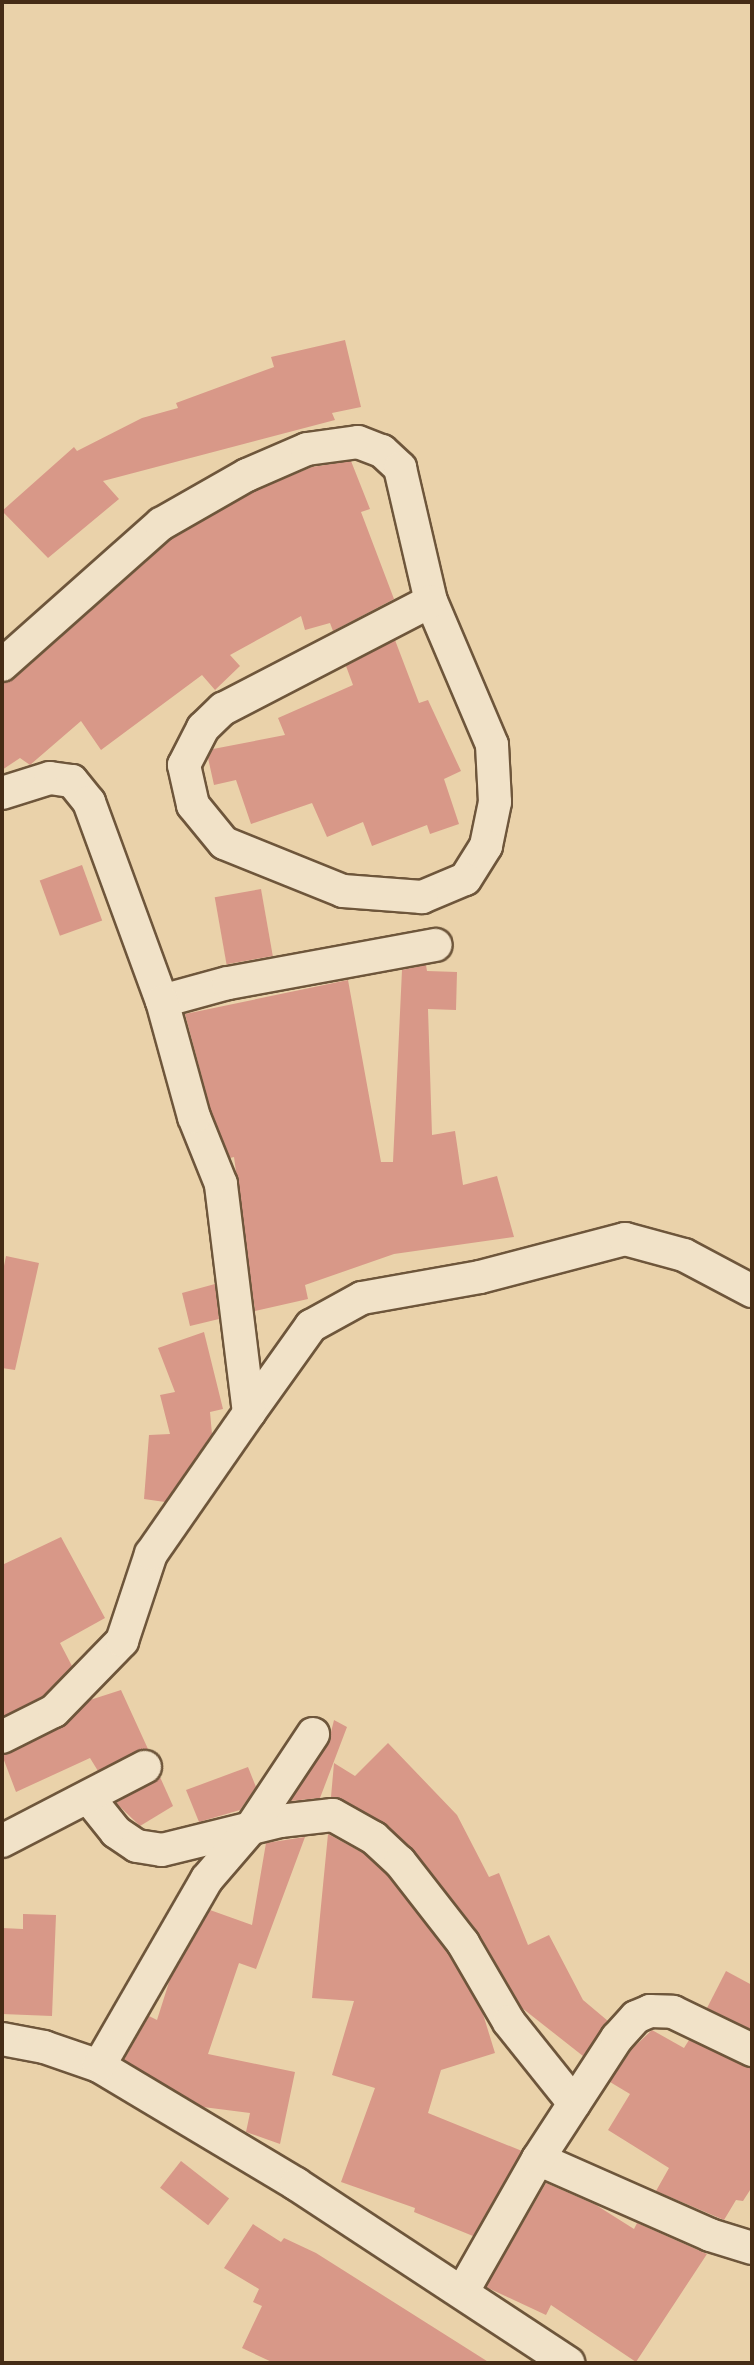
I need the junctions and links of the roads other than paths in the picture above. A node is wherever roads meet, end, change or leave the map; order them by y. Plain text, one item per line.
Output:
1 (431, 601) junction
2 (2, 665) edge
3 (2, 793) edge
4 (436, 944) dead end
5 (162, 1001) junction
6 (752, 1291) edge
7 (249, 1413) junction
8 (313, 1734) dead end
9 (2, 1737) edge
10 (145, 1767) dead end
11 (88, 1797) junction
12 (250, 1829) junction
13 (2, 1841) edge
14 (2, 2039) edge
15 (752, 2050) edge
16 (99, 2066) junction
17 (574, 2103) junction
18 (538, 2159) junction
19 (752, 2248) edge
20 (463, 2291) junction
21 (568, 2363) edge

1 - 1 street
1 - 2 street
3 - 5 street
4 - 5 street
5 - 7 street
6 - 7 street
7 - 9 street
8 - 12 street
10 - 11 street
11 - 12 street
11 - 13 street
12 - 16 street
12 - 17 street
14 - 16 street
15 - 17 street
16 - 20 street
17 - 18 street
18 - 19 street
18 - 20 street
20 - 21 street

